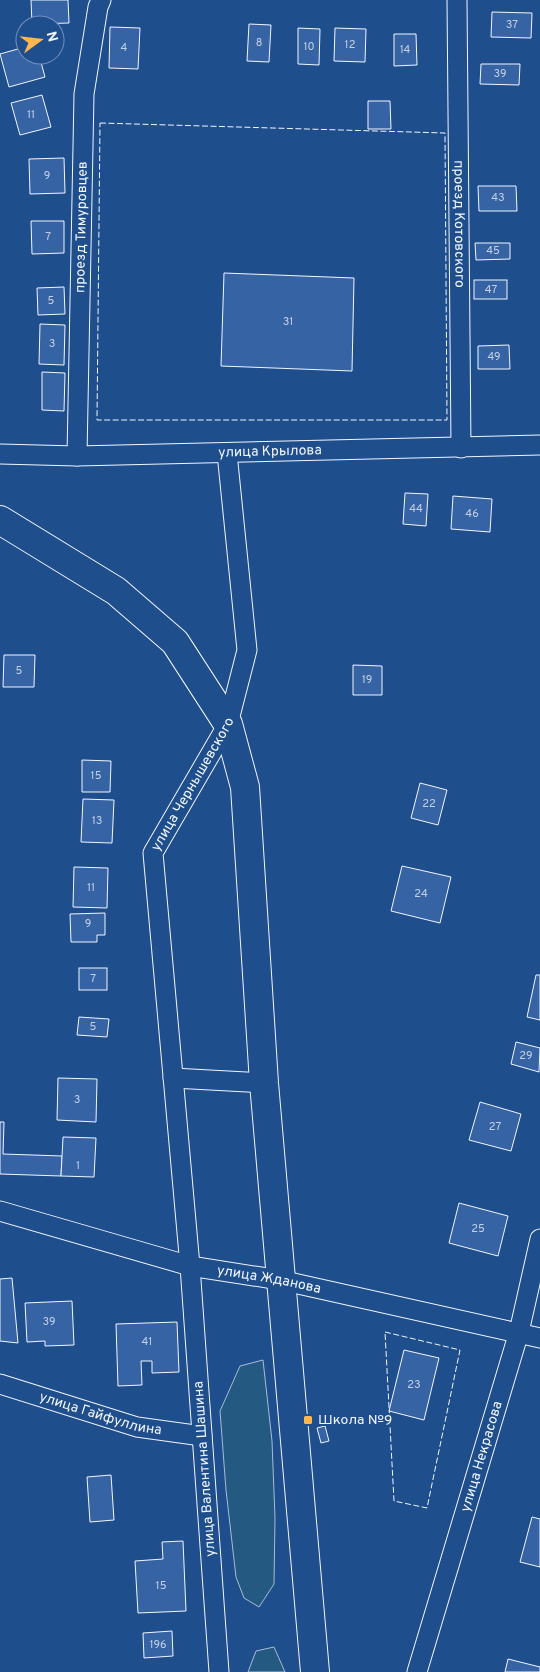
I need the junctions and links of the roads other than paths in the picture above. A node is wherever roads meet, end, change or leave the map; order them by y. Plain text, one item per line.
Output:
1 (101, 0) edge
2 (457, 0) edge
3 (540, 445) edge
4 (461, 448) junction
5 (227, 453) junction
6 (0, 454) edge
7 (77, 456) junction
8 (0, 520) edge
9 (228, 724) junction
10 (173, 1078) junction
11 (264, 1082) junction
12 (0, 1211) edge
13 (540, 1239) edge
14 (190, 1266) junction
15 (280, 1280) junction
16 (519, 1332) junction
17 (540, 1338) edge
18 (0, 1384) edge
19 (202, 1436) junction
20 (220, 1672) edge
21 (315, 1672) edge
22 (417, 1672) edge

1 - 7 street, проезд Тимуровцев
2 - 4 street, проезд Котовского
3 - 4 street, улица Крылова
4 - 5 street, улица Крылова
5 - 7 street, улица Крылова
5 - 9 street, улица Чернышевского
6 - 7 street, улица Крылова
8 - 9 street
9 - 10 street, улица Чернышевского
9 - 11 street
10 - 11 street
10 - 14 street, улица Чернышевского
11 - 15 street
12 - 14 street, улица Жданова
13 - 16 street, улица Некрасова
14 - 15 street, улица Жданова
14 - 19 street, улица Валентина Шашина
15 - 16 street, улица Жданова
15 - 21 street
16 - 17 street, улица Жданова
16 - 22 street, улица Некрасова
18 - 19 street, улица Гайфуллина
19 - 20 street, улица Валентина Шашина

